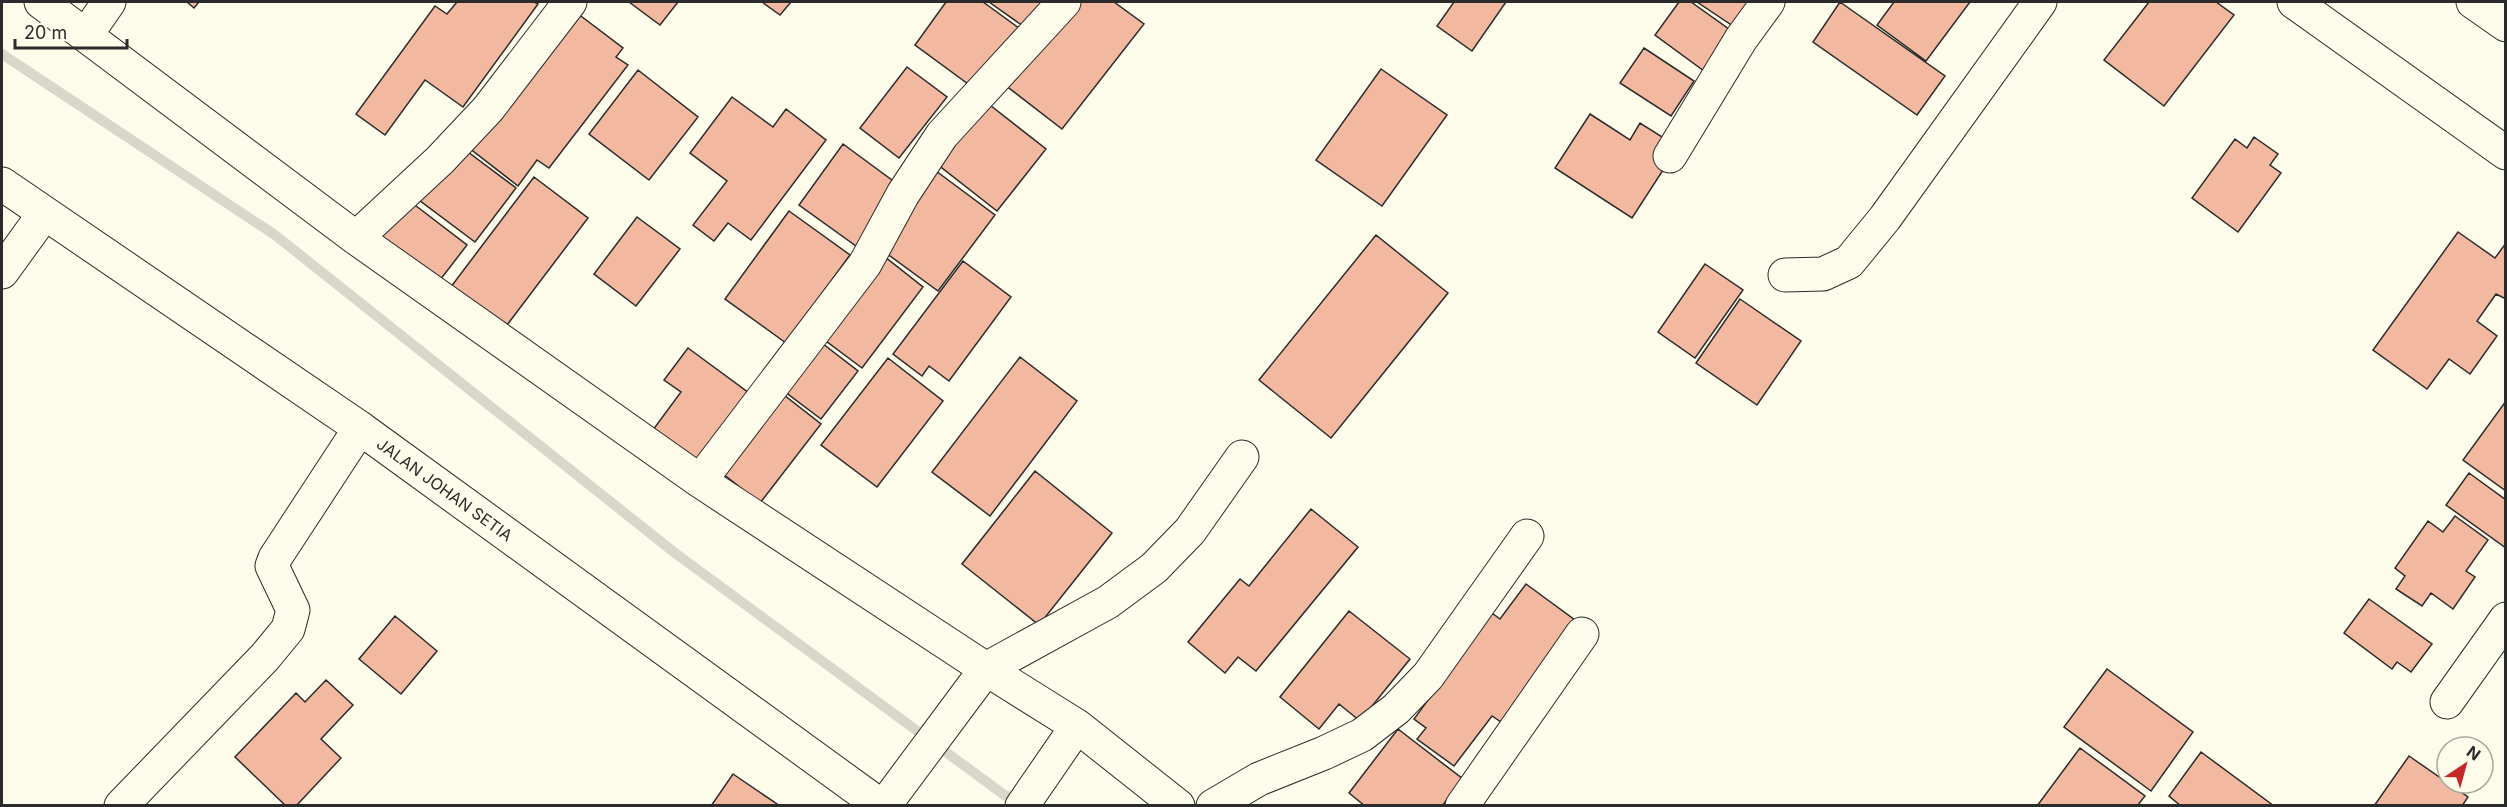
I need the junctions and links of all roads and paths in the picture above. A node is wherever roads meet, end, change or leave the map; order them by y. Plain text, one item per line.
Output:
1 (41, 2) edge
2 (110, 2) edge
3 (570, 2) edge
4 (1064, 2) edge
5 (1768, 2) edge
6 (2040, 2) edge
7 (2294, 2) edge
8 (2473, 2) edge
9 (2505, 25) edge
10 (86, 35) junction
11 (2505, 153) edge
12 (1670, 156) dead end
13 (2, 184) edge
14 (44, 214) junction
15 (356, 238) junction
16 (2, 272) edge
17 (1785, 275) dead end
18 (360, 428) junction
19 (1242, 457) dead end
20 (700, 481) junction
21 (1527, 536) dead end
22 (2505, 619) edge
23 (1582, 634) dead end
24 (978, 679) junction
25 (2447, 702) dead end
26 (1077, 726) junction
27 (121, 806) edge
28 (882, 806) edge
29 (1022, 806) edge
30 (1178, 806) edge
31 (1213, 806) edge
32 (1462, 806) edge

1 - 10 street
2 - 10 street
3 - 15 street
4 - 20 street
5 - 12 street
6 - 17 street
7 - 11 street
8 - 9 street
10 - 15 street
13 - 14 street, JALAN JOHAN SETIA
14 - 16 street
14 - 18 street, JALAN JOHAN SETIA
15 - 20 street
18 - 27 street
18 - 28 street, JALAN JOHAN SETIA
19 - 24 street
20 - 24 street
21 - 31 street
22 - 25 street
23 - 32 street
24 - 26 street
24 - 28 street
26 - 29 street
26 - 30 street

